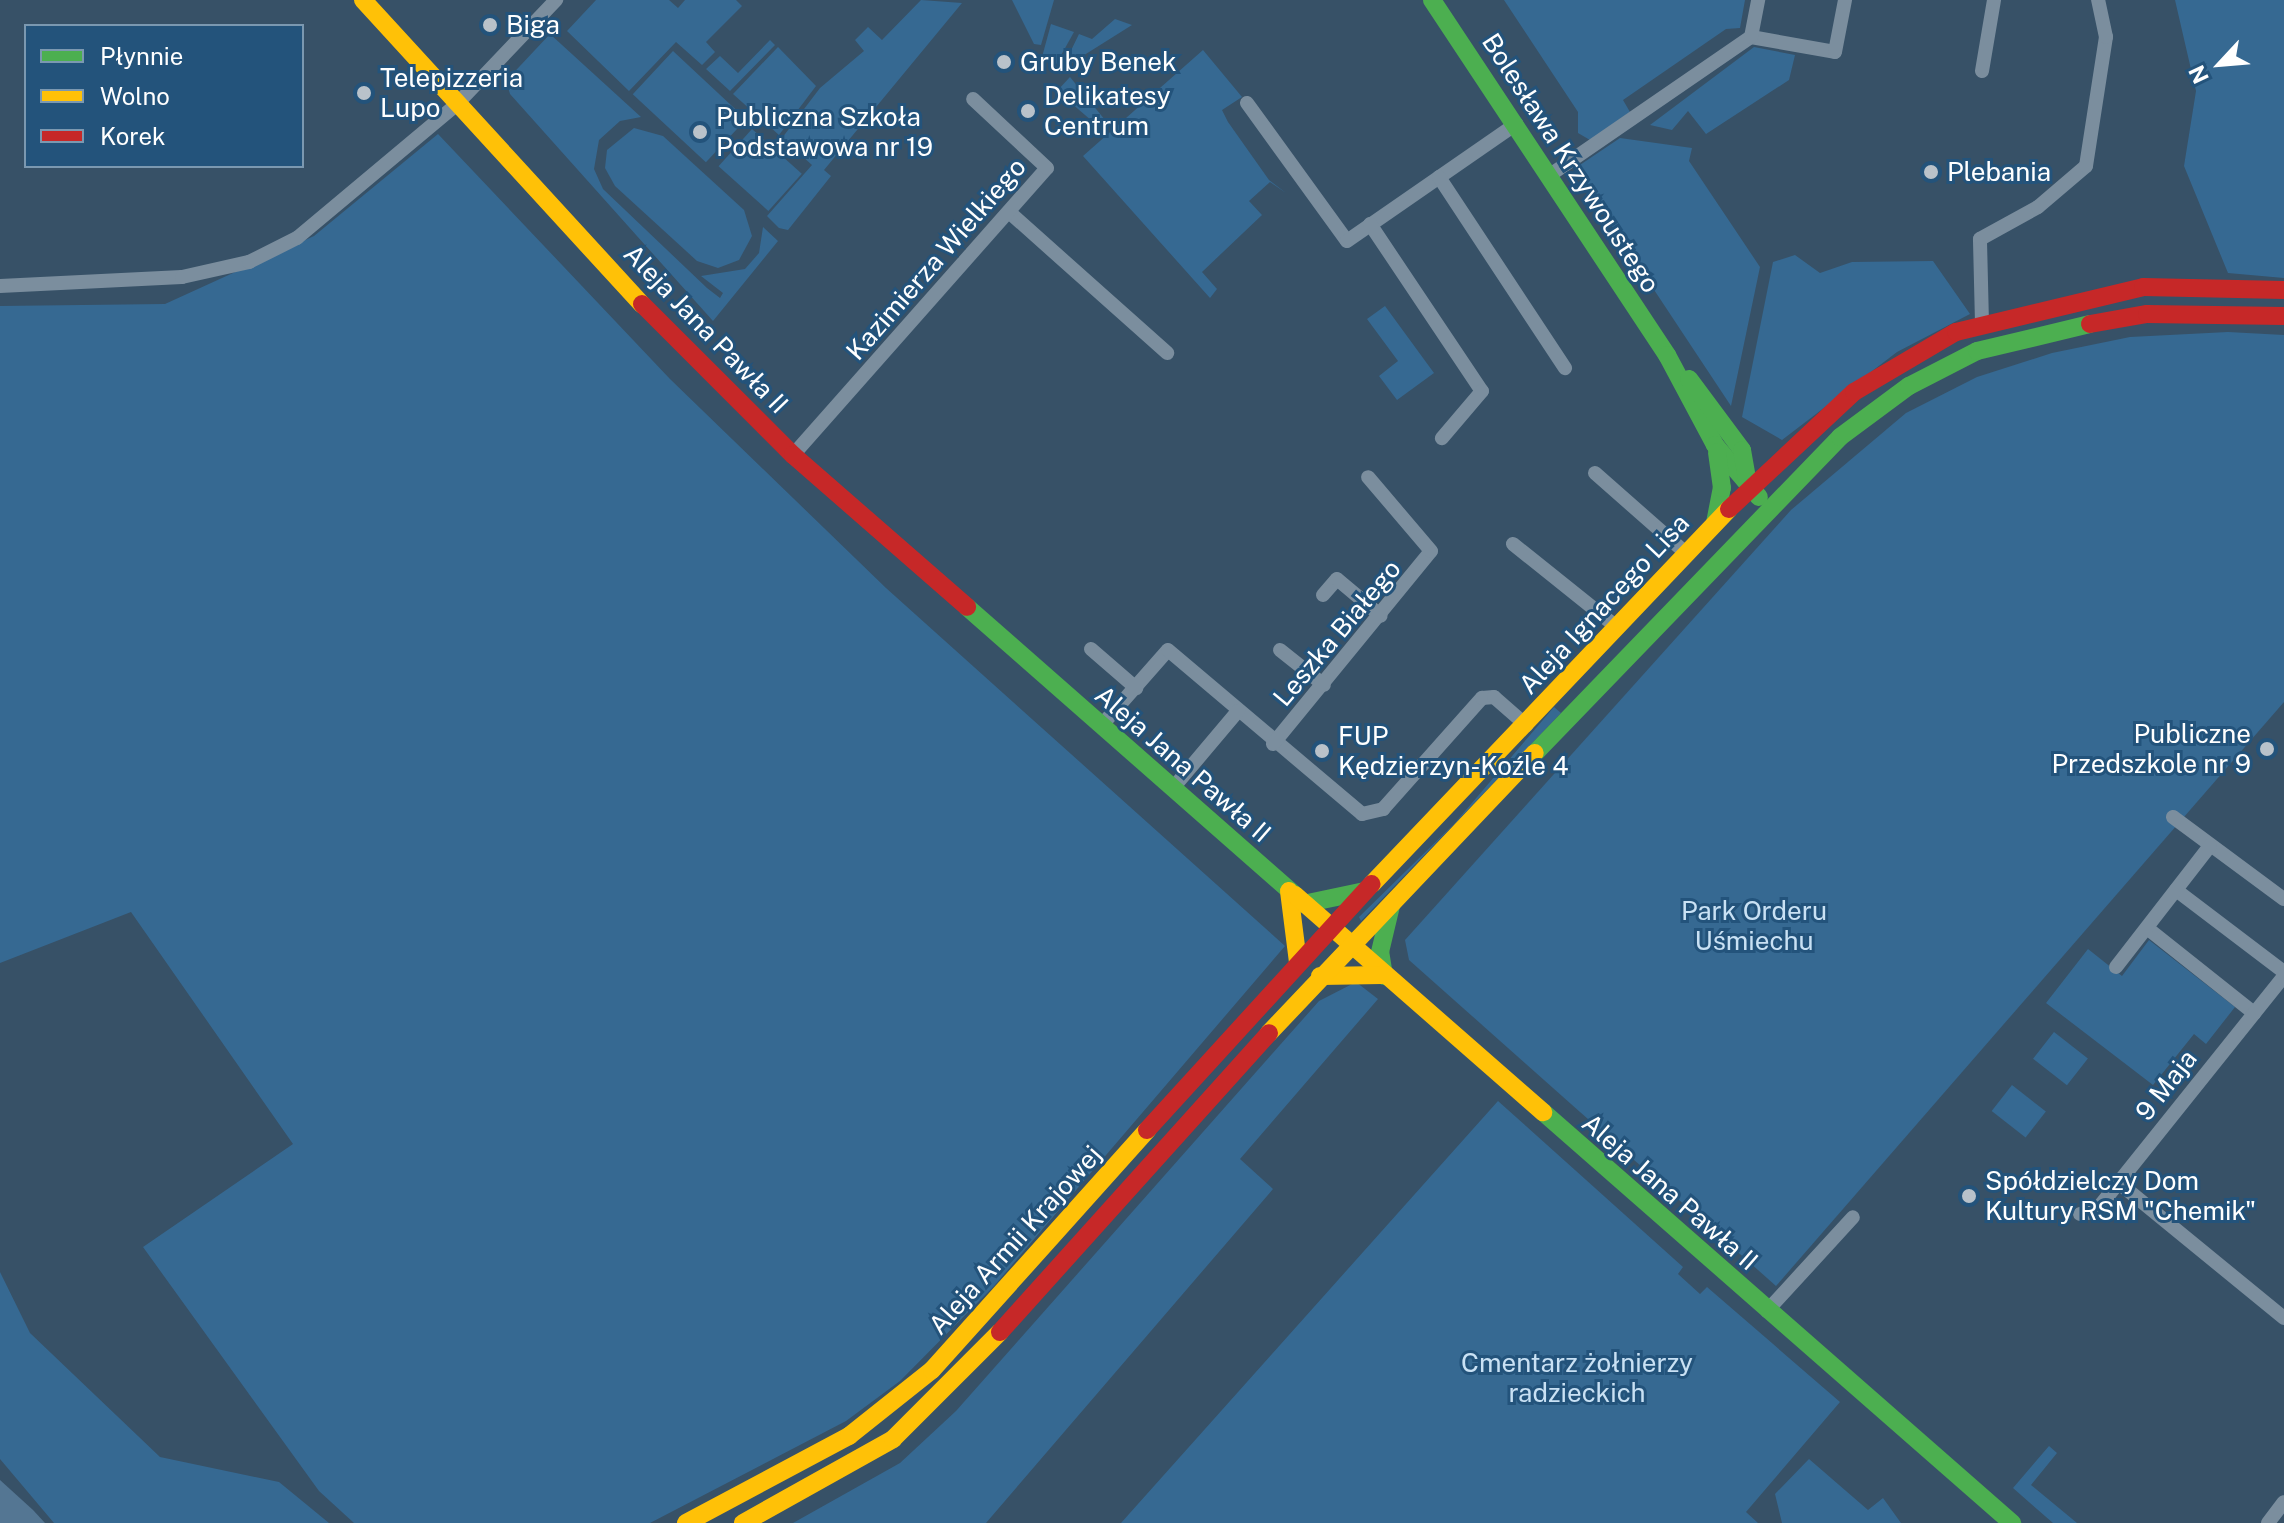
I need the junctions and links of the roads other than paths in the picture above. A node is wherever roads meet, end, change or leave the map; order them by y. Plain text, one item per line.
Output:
1 (363, 0) edge
2 (556, 0) edge
3 (1432, 0) edge
4 (1758, 0) edge
5 (1845, 0) edge
6 (1994, 0) edge
7 (2098, 0) edge
8 (1751, 37) junction
9 (1982, 71) dead end
10 (973, 99) dead end
11 (1247, 103) dead end
12 (457, 104) junction
13 (1516, 124) junction
14 (1550, 175) junction
15 (1439, 177) junction
16 (1009, 212) junction
17 (1370, 224) junction
18 (0, 286) edge
19 (2284, 290) edge
20 (2284, 316) edge
21 (1982, 323) junction
22 (1167, 353) dead end
23 (1667, 355) junction
24 (1565, 368) dead end
25 (1442, 438) dead end
26 (1715, 445) junction
27 (1742, 450) junction
28 (1783, 453) junction
29 (793, 455) junction
30 (1595, 473) dead end
31 (1368, 477) dead end
32 (1749, 488) junction
33 (1768, 506) junction
34 (1715, 524) junction
35 (1513, 544) dead end
36 (1687, 554) junction
37 (1323, 595) dead end
38 (1381, 616) junction
39 (1618, 628) junction
40 (1091, 649) dead end
41 (1280, 650) dead end
42 (1324, 685) junction
43 (1136, 688) junction
44 (1238, 711) junction
45 (1526, 725) junction
46 (1101, 726) junction
47 (1273, 744) junction
48 (1173, 788) junction
49 (2173, 817) dead end
50 (2210, 846) junction
51 (1371, 890) junction
52 (2176, 890) junction
53 (1289, 891) junction
54 (2284, 899) edge
55 (1392, 902) junction
56 (1303, 904) junction
57 (1331, 928) junction
58 (2147, 928) junction
59 (1350, 945) junction
60 (1298, 962) junction
61 (2116, 967) dead end
62 (2284, 974) edge
63 (1320, 976) junction
64 (1384, 976) junction
65 (2254, 1013) junction
66 (2119, 1183) junction
67 (2080, 1214) dead end
68 (1853, 1217) dead end
69 (1767, 1311) junction
70 (2284, 1318) edge
71 (2284, 1502) edge
72 (686, 1523) edge
73 (743, 1523) edge
74 (2012, 1523) edge
75 (2268, 1523) edge

1 - 12 main road, Aleja Jana Pawła II
2 - 12 street
3 - 13 main road, Bolesława Krzywoustego
4 - 8 street
5 - 8 street
6 - 9 street
7 - 21 street
8 - 14 street
10 - 16 street, Kazimierza Wielkiego
11 - 17 street
12 - 18 street
12 - 29 main road, Aleja Jana Pawła II
13 - 14 main road, Bolesława Krzywoustego
13 - 15 street
14 - 23 main road, Bolesława Krzywoustego
15 - 17 street
15 - 24 street
16 - 22 street
16 - 29 street, Kazimierza Wielkiego
17 - 25 street
19 - 21 main road, Aleja Ignacego Lisa
20 - 33 main road, Aleja Ignacego Lisa
21 - 28 main road, Aleja Ignacego Lisa
23 - 26 main road, Bolesława Krzywoustego
23 - 27 main road, Bolesława Krzywoustego
26 - 32 main road, Bolesława Krzywoustego
26 - 34 main road, Bolesława Krzywoustego
27 - 28 main road
27 - 32 main road, Bolesława Krzywoustego
28 - 32 main road, Aleja Ignacego Lisa
29 - 46 main road, Aleja Jana Pawła II
30 - 36 street
31 - 38 street, Leszka Białego
32 - 33 main road
32 - 34 main road, Aleja Ignacego Lisa
33 - 55 main road, Aleja Ignacego Lisa
34 - 36 main road, Aleja Ignacego Lisa
35 - 39 street
36 - 39 main road, Aleja Ignacego Lisa
37 - 38 street
38 - 42 street, Leszka Białego
39 - 45 main road, Aleja Ignacego Lisa
40 - 43 street
41 - 42 street
42 - 47 street, Leszka Białego
43 - 44 street
43 - 46 street
44 - 47 street
44 - 48 street
45 - 47 street
45 - 51 main road, Aleja Ignacego Lisa
46 - 48 main road, Aleja Jana Pawła II
48 - 53 main road, Aleja Jana Pawła II
49 - 50 street
50 - 52 street
50 - 54 street
51 - 56 main road
51 - 57 main road, Aleja Ignacego Lisa
52 - 58 street
52 - 62 street
53 - 56 main road, Aleja Jana Pawła II
53 - 60 main road
55 - 59 main road, Aleja Ignacego Lisa
55 - 64 main road
56 - 57 main road, Aleja Jana Pawła II
57 - 59 main road, Aleja Jana Pawła II
57 - 60 main road, Aleja Armii Krajowej
58 - 61 street
58 - 65 street
59 - 63 main road, Aleja Armii Krajowej
59 - 64 main road, Aleja Jana Pawła II
60 - 72 main road, Aleja Armii Krajowej
62 - 65 street, 9 Maja
63 - 64 main road
63 - 73 main road, Aleja Armii Krajowej
64 - 69 main road, Aleja Jana Pawła II
65 - 66 street, 9 Maja
66 - 67 street, 9 Maja
66 - 70 street
68 - 69 street
69 - 74 main road, Aleja Jana Pawła II
71 - 75 street

